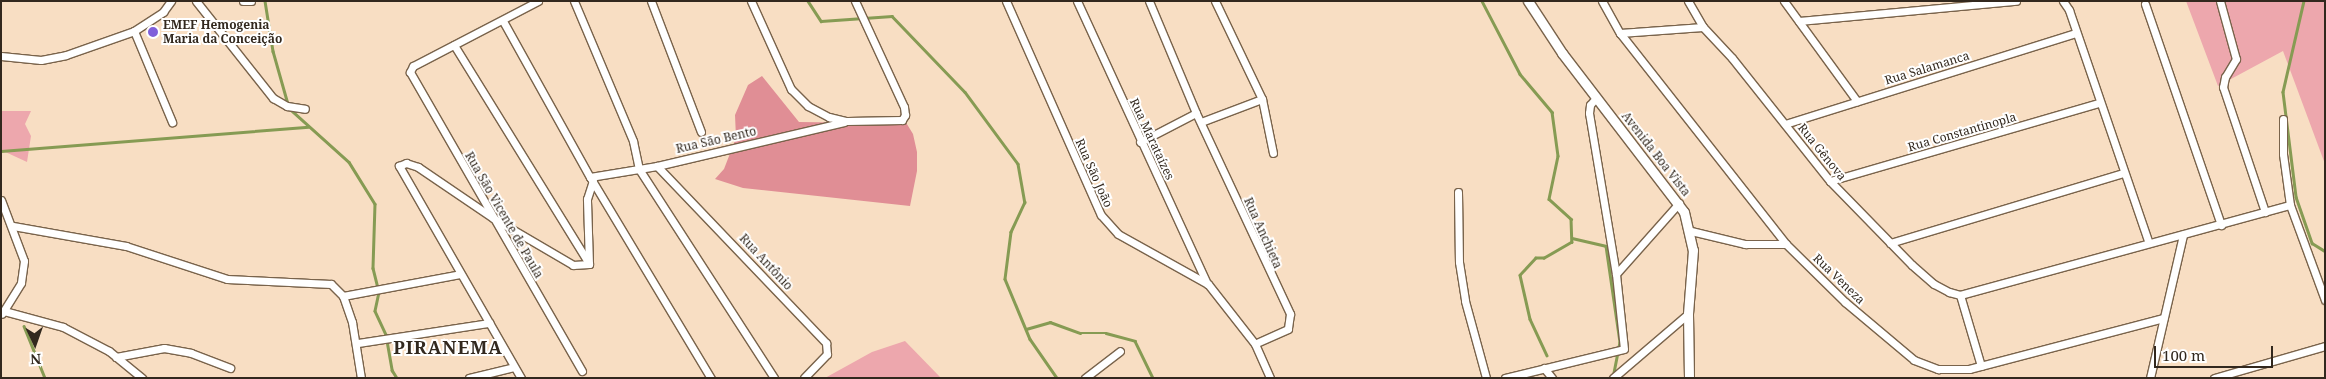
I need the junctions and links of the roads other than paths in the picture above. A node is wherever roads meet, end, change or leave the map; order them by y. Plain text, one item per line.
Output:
1 (171, 1) edge
2 (196, 1) edge
3 (243, 1) edge
4 (251, 1) edge
5 (538, 1) edge
6 (574, 1) edge
7 (651, 1) edge
8 (751, 1) edge
9 (855, 1) edge
10 (1006, 1) edge
11 (1078, 1) edge
12 (1149, 1) edge
13 (1216, 1) edge
14 (1528, 1) edge
15 (1602, 1) edge
16 (1688, 1) edge
17 (1784, 1) edge
18 (2016, 1) edge
19 (2063, 1) edge
20 (2220, 1) edge
21 (2145, 4) dead end
22 (503, 21) junction
23 (1799, 21) junction
24 (1703, 27) junction
25 (134, 31) junction
26 (1620, 33) junction
27 (2076, 33) junction
28 (454, 45) junction
29 (1, 56) edge
30 (1596, 98) junction
31 (1262, 99) junction
32 (1857, 101) junction
33 (2099, 103) junction
34 (305, 109) dead end
35 (1196, 113) junction
36 (2284, 119) dead end
37 (846, 121) junction
38 (172, 122) dead end
39 (1201, 122) junction
40 (1785, 124) junction
41 (701, 132) dead end
42 (1140, 142) junction
43 (1273, 153) dead end
44 (657, 166) junction
45 (639, 168) junction
46 (2123, 173) junction
47 (591, 179) junction
48 (1830, 182) junction
49 (1458, 192) dead end
50 (1, 200) edge
51 (1679, 203) junction
52 (2290, 205) junction
53 (2265, 212) junction
54 (493, 218) junction
55 (2220, 225) junction
56 (13, 226) junction
57 (1691, 231) junction
58 (2183, 235) junction
59 (1890, 243) junction
60 (2149, 243) junction
61 (1786, 244) junction
62 (589, 264) junction
63 (460, 274) junction
64 (1616, 274) junction
65 (1208, 284) junction
66 (1960, 295) junction
67 (343, 296) junction
68 (2325, 300) edge
69 (3, 312) edge
70 (1688, 314) junction
71 (2163, 318) junction
72 (489, 323) junction
73 (358, 343) junction
74 (1255, 344) junction
75 (2325, 346) edge
76 (1624, 350) junction
77 (1120, 351) dead end
78 (116, 356) junction
79 (1632, 361) junction
80 (1981, 366) junction
81 (514, 367) junction
82 (230, 368) dead end
83 (1544, 368) junction
84 (582, 371) dead end
85 (142, 378) edge
86 (361, 378) edge
87 (469, 378) edge
88 (521, 378) edge
89 (711, 378) edge
90 (774, 378) edge
91 (804, 378) edge
92 (1085, 378) edge
93 (1270, 378) edge
94 (1486, 378) edge
95 (1505, 378) edge
96 (1552, 378) edge
97 (1613, 378) edge
98 (1690, 378) edge
99 (2150, 378) edge
100 (2214, 378) edge

1 - 25 street
2 - 34 street
3 - 4 street
5 - 22 street
6 - 45 street
7 - 41 street
8 - 37 street, Rua São Bento
9 - 37 street, Rua São Bento
10 - 65 street, Rua São João
11 - 42 street, Rua Marataízes
12 - 35 street, Rua Anchieta
13 - 31 street
14 - 30 street, Avenida Boa Vista
15 - 26 street, Rua Veneza
16 - 24 street, Rua Gênova
17 - 23 street
18 - 23 street
19 - 27 street
20 - 53 street
21 - 55 street
22 - 28 street
22 - 47 street
23 - 32 street
24 - 26 street
24 - 40 street, Rua Gênova
25 - 29 street
25 - 38 street
26 - 61 street, Rua Veneza
27 - 32 street, Rua Salamanca
27 - 33 street
28 - 54 street, Rua São Vicente de Paula
28 - 62 street
30 - 51 street, Avenida Boa Vista
30 - 64 street
31 - 39 street
31 - 43 street
32 - 40 street, Rua Salamanca
33 - 46 street
33 - 48 street, Rua Constantinopla
35 - 39 street, Rua Anchieta
35 - 42 street
36 - 52 street
37 - 44 street, Rua São Bento
39 - 74 street, Rua Anchieta
40 - 48 street, Rua Gênova
42 - 65 street, Rua Marataízes
44 - 45 street, Rua São Bento
44 - 91 street, Rua Antônio
45 - 47 street, Rua São Bento
45 - 90 street
46 - 59 street
46 - 60 street
47 - 62 street
47 - 89 street
48 - 59 street, Rua Gênova
49 - 94 street
50 - 56 street
51 - 57 street, Avenida Boa Vista
51 - 64 street
52 - 53 street
52 - 68 street
53 - 55 street
54 - 62 street
54 - 63 street
54 - 84 street, Rua São Vicente de Paula
55 - 58 street
56 - 67 street
56 - 69 street
57 - 61 street
57 - 70 street, Avenida Boa Vista
58 - 60 street
58 - 71 street
59 - 66 street, Rua Gênova
60 - 66 street
61 - 80 street, Rua Veneza
63 - 67 street
63 - 72 street
64 - 76 street
65 - 74 street, Rua São João
66 - 80 street
67 - 73 street
69 - 78 street
70 - 79 street
70 - 98 street, Avenida Boa Vista
71 - 80 street, Rua Veneza
71 - 99 street
72 - 73 street
72 - 81 street
73 - 86 street
74 - 93 street, Rua São João
75 - 100 street
76 - 79 street
76 - 83 street
77 - 92 street
78 - 82 street
78 - 85 street
79 - 97 street
81 - 87 street
81 - 88 street
83 - 95 street
83 - 96 street

